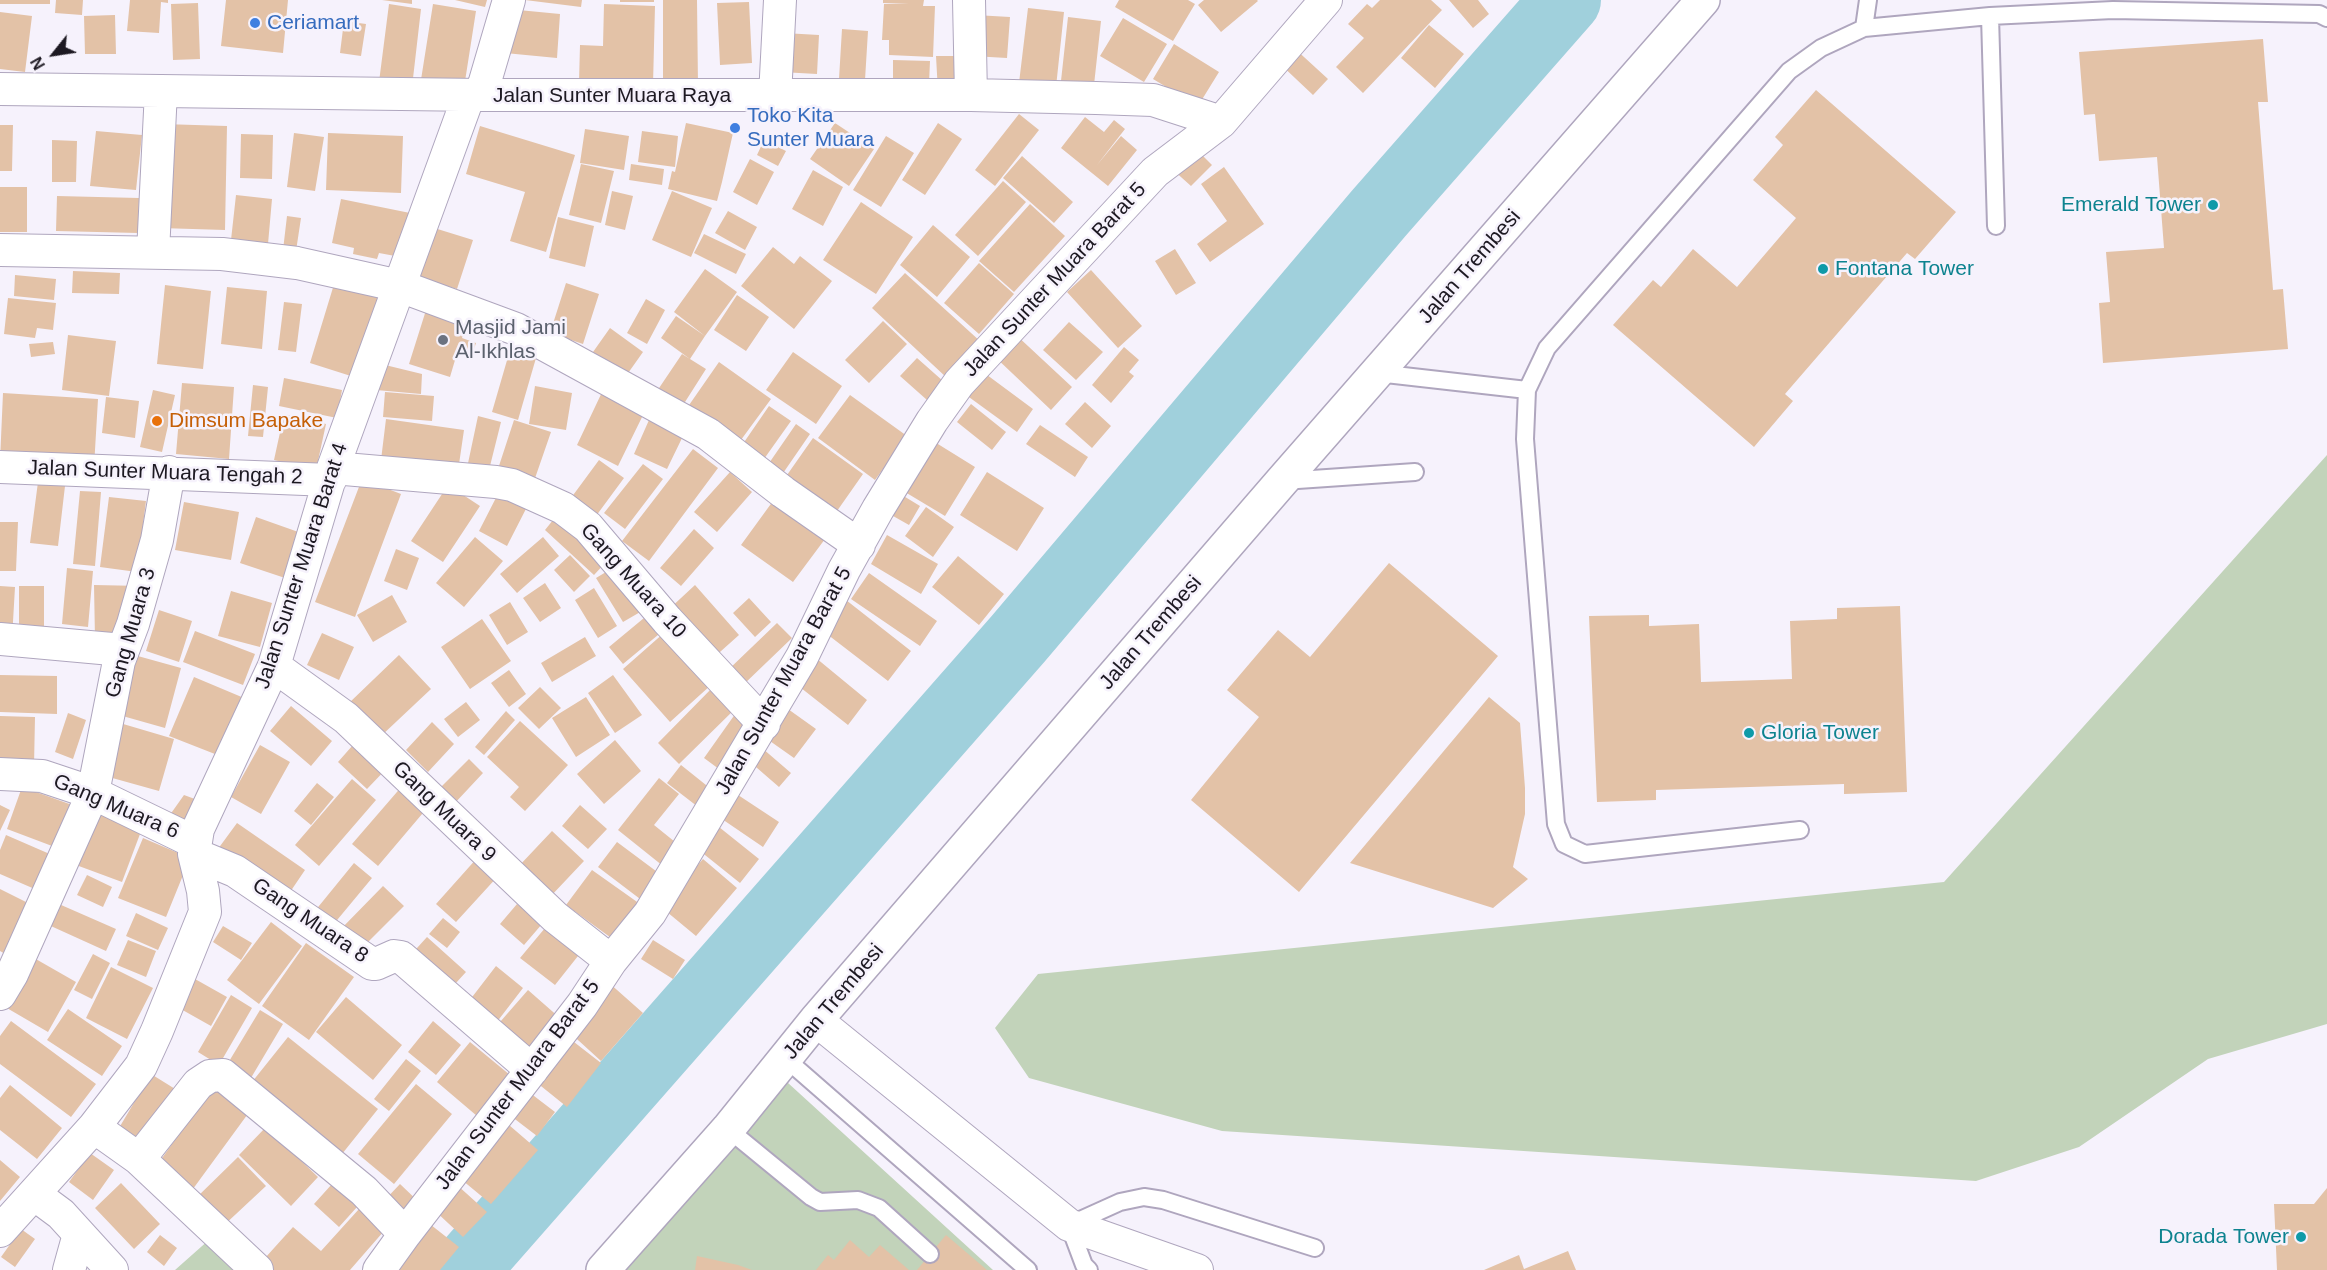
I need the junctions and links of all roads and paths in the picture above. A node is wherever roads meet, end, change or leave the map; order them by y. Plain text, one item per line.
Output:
1 (509, 0) edge
2 (780, 0) edge
3 (969, 0) edge
4 (1326, 0) edge
5 (1703, 0) edge
6 (1868, 0) edge
7 (1990, 16) junction
8 (2327, 18) edge
9 (1864, 28) junction
10 (0, 89) edge
11 (160, 91) junction
12 (475, 95) junction
13 (971, 95) junction
14 (775, 96) junction
15 (1221, 122) junction
16 (1996, 226) dead end
17 (0, 250) edge
18 (153, 252) junction
19 (399, 286) junction
20 (1377, 373) junction
21 (1527, 390) junction
22 (0, 467) edge
23 (169, 472) junction
24 (1415, 472) dead end
25 (332, 474) junction
26 (1282, 481) junction
27 (859, 545) junction
28 (0, 639) edge
29 (123, 650) junction
30 (274, 666) junction
31 (764, 724) junction
32 (0, 774) edge
33 (93, 794) junction
34 (1800, 830) dead end
35 (194, 848) junction
36 (611, 961) junction
37 (4, 978) edge
38 (816, 1020) junction
39 (786, 1059) junction
40 (532, 1070) junction
41 (94, 1127) junction
42 (728, 1129) junction
43 (138, 1159) junction
44 (34, 1194) junction
45 (1070, 1225) junction
46 (0, 1231) edge
47 (79, 1234) junction
48 (405, 1234) junction
49 (1315, 1248) dead end
50 (930, 1254) dead end
51 (69, 1270) edge
52 (111, 1270) edge
53 (256, 1270) edge
54 (379, 1270) edge
55 (603, 1270) edge
56 (1028, 1270) edge
57 (1089, 1270) edge
58 (1197, 1270) edge

1 - 12 street, Jalan Sunter Muara Barat 4
2 - 14 street
3 - 13 street
4 - 15 street, Jalan Sunter Muara Barat 5
5 - 20 street, Jalan Trembesi
6 - 9 lane
7 - 8 lane
7 - 9 lane
7 - 16 lane
9 - 21 lane
10 - 11 street, Jalan Sunter Muara Raya
11 - 12 street, Jalan Sunter Muara Raya
11 - 18 street
12 - 14 street, Jalan Sunter Muara Raya
12 - 19 street, Jalan Sunter Muara Barat 4
13 - 14 street, Jalan Sunter Muara Raya
13 - 15 street, Jalan Sunter Muara Raya
15 - 27 street, Jalan Sunter Muara Barat 5
17 - 18 street
18 - 19 street
19 - 25 street, Jalan Sunter Muara Barat 4
19 - 27 street
20 - 21 lane
20 - 26 street, Jalan Trembesi
21 - 34 lane
22 - 23 street, Jalan Sunter Muara Tengah 2
23 - 25 street, Jalan Sunter Muara Tengah 2
23 - 29 street, Gang Muara 3
24 - 26 lane
25 - 30 street, Jalan Sunter Muara Barat 4
25 - 31 street, Gang Muara 10
26 - 38 street, Jalan Trembesi
27 - 31 street, Jalan Sunter Muara Barat 5
28 - 29 street
29 - 33 street, Gang Muara 3
30 - 35 street, Jalan Sunter Muara Barat 4
30 - 36 street, Gang Muara 9
31 - 36 street, Jalan Sunter Muara Barat 5
32 - 33 street, Gang Muara 6
33 - 35 street, Gang Muara 6
33 - 37 street, Gang Muara 3
35 - 40 street, Gang Muara 8
35 - 41 street
36 - 40 street, Jalan Sunter Muara Barat 5
38 - 39 street, Jalan Trembesi
38 - 45 street
39 - 42 street, Jalan Trembesi
39 - 56 lane
40 - 48 street, Jalan Sunter Muara Barat 5
41 - 43 street
41 - 44 street
42 - 50 lane
42 - 55 street, Jalan Trembesi
43 - 48 street
43 - 53 street
44 - 46 street
44 - 47 street
45 - 49 lane
45 - 57 lane
45 - 58 street
47 - 51 street
47 - 52 street
48 - 54 street, Jalan Sunter Muara Barat 5

